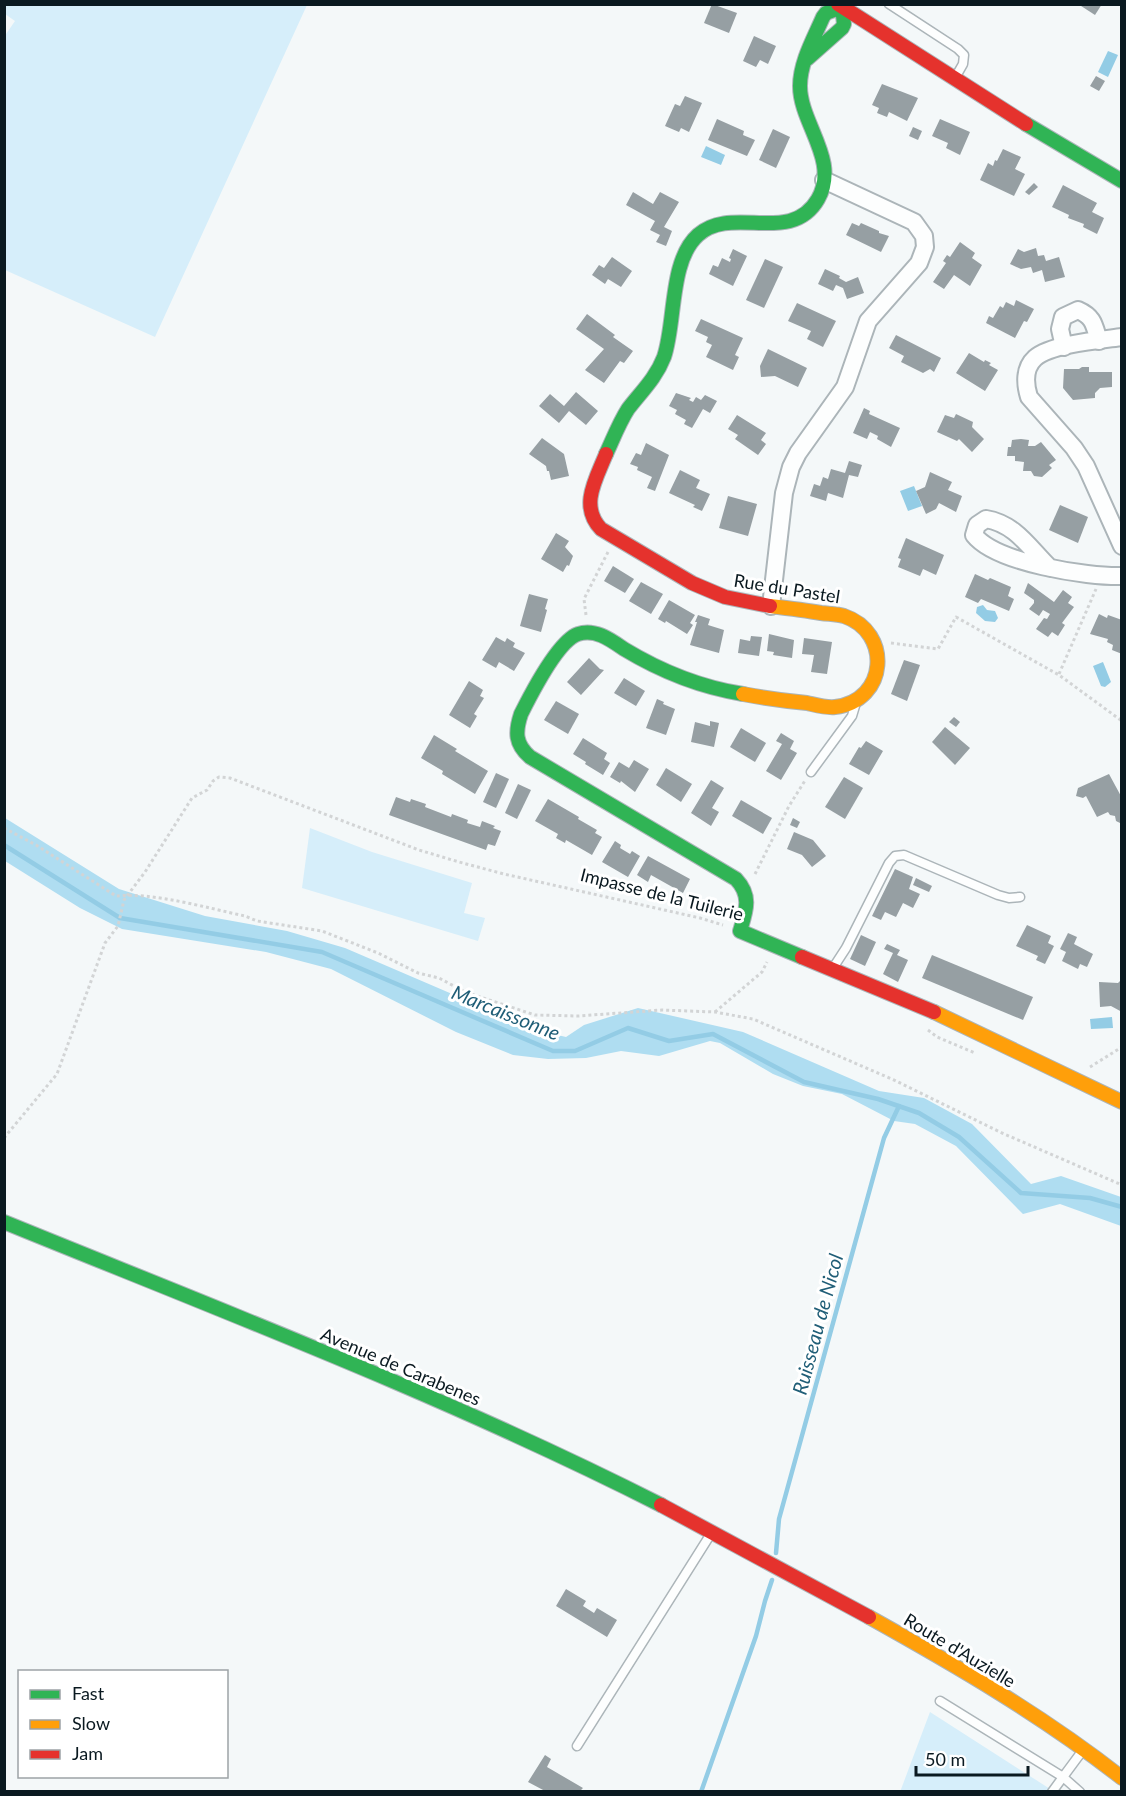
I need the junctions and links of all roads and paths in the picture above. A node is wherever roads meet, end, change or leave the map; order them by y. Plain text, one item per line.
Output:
1 (813, 4) edge
2 (889, 4) edge
3 (840, 6) edge
4 (825, 13) junction
5 (844, 24) junction
6 (807, 59) junction
7 (954, 80) junction
8 (824, 180) junction
9 (1122, 181) edge
10 (1122, 337) edge
11 (1099, 341) junction
12 (1064, 346) junction
13 (615, 538) junction
14 (1122, 546) edge
15 (1050, 568) dead end
16 (1122, 576) edge
17 (1101, 577) junction
18 (771, 606) junction
19 (589, 631) junction
20 (876, 646) junction
21 (1059, 675) junction
22 (856, 702) junction
23 (1122, 721) edge
24 (811, 772) joint
25 (4, 828) edge
26 (744, 886) junction
27 (127, 895) junction
28 (1020, 897) dead end
29 (740, 931) junction
30 (775, 944) junction
31 (833, 969) junction
32 (715, 1012) junction
33 (1122, 1047) edge
34 (1072, 1079) junction
35 (1122, 1102) edge
36 (4, 1138) edge
37 (1122, 1185) edge
38 (4, 1222) edge
39 (712, 1532) junction
40 (773, 1564) joint
41 (940, 1701) dead end
42 (577, 1746) dead end
43 (1083, 1750) junction
44 (1063, 1777) junction
45 (1122, 1778) edge
46 (1052, 1791) edge
47 (1080, 1791) edge

1 - 4 street
2 - 7 lane
3 - 4 street
3 - 5 street
3 - 7 street
4 - 5 street
4 - 6 street, Rue du Pastel
5 - 6 street
5 - 7 street
6 - 8 street, Rue du Pastel
7 - 9 street
8 - 13 street, Rue du Pastel
8 - 18 street
10 - 11 street
11 - 12 street
11 - 12 street
12 - 14 street
13 - 18 street, Rue du Pastel
13 - 19 path
15 - 17 street
16 - 17 street
17 - 21 path
18 - 20 street, Rue du Pastel
19 - 22 street
19 - 26 street
20 - 21 path
20 - 22 street
21 - 23 path
22 - 24 lane
24 - 26 path
25 - 27 path
26 - 29 street
27 - 29 path, Impasse de la Tuilerie
27 - 32 path
27 - 36 path
28 - 31 lane
29 - 30 street, Impasse de la Tuilerie
30 - 31 street, Impasse de la Tuilerie
30 - 32 path
31 - 34 street, Impasse de la Tuilerie
32 - 37 path
33 - 34 path
34 - 35 street, Impasse de la Tuilerie
38 - 39 street, Avenue de Carabenes
39 - 40 street, Avenue de Carabenes
39 - 42 lane
40 - 43 street, Route d'Auzielle
41 - 44 lane
43 - 44 lane
43 - 45 street, Route d'Auzielle
44 - 46 lane
44 - 47 lane

